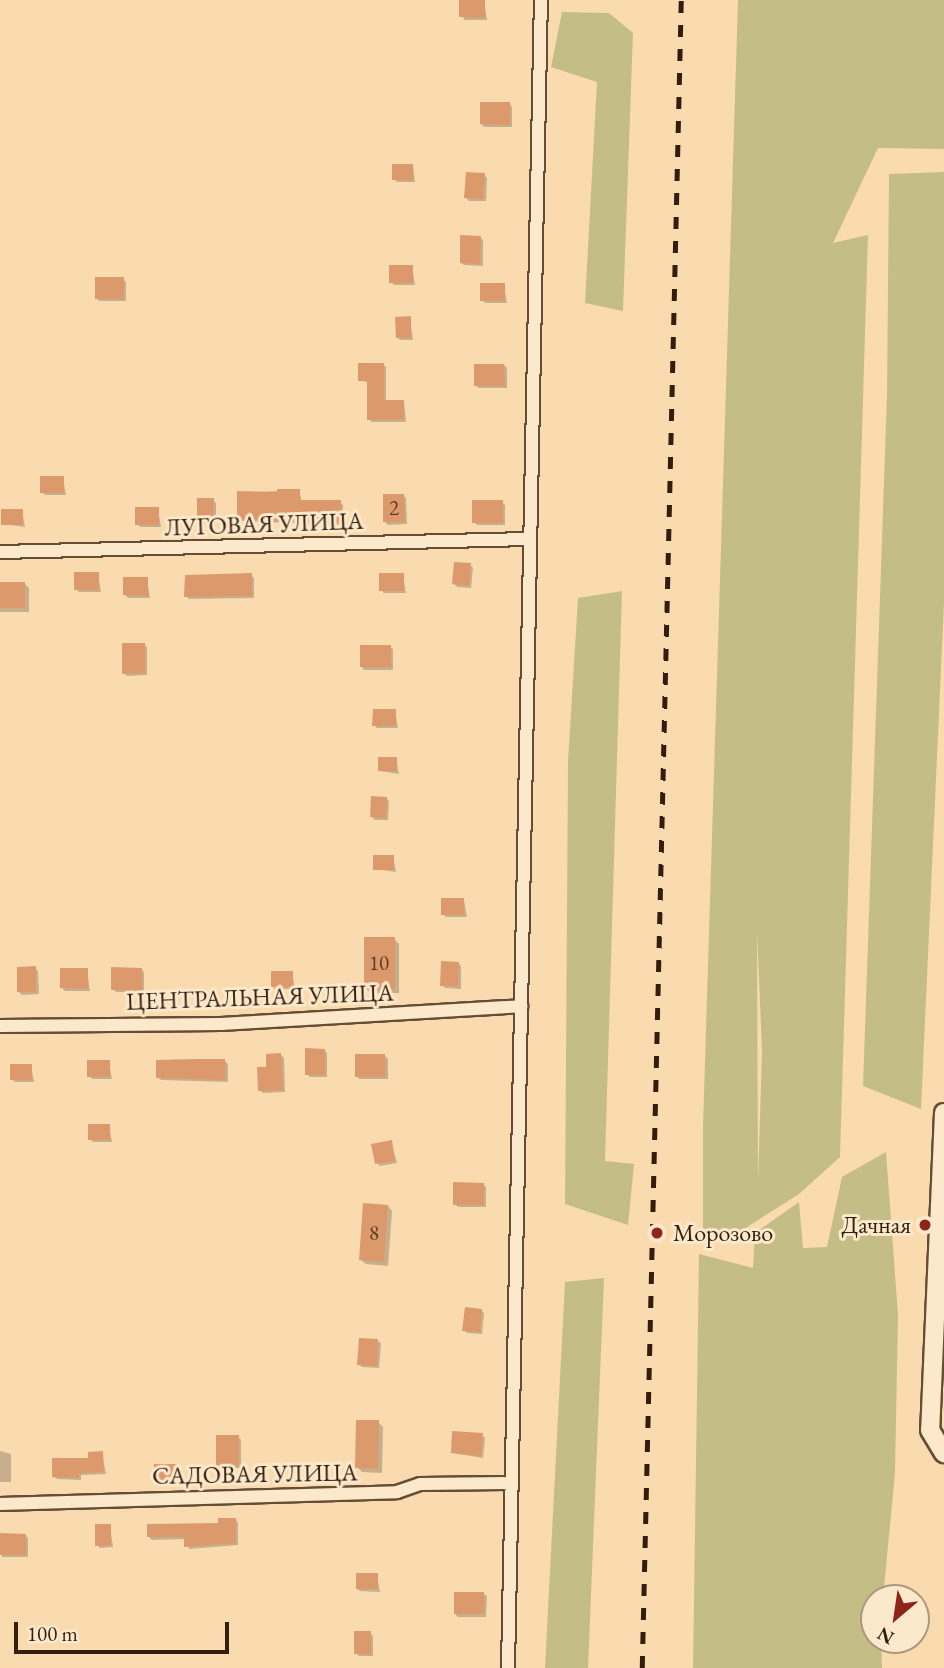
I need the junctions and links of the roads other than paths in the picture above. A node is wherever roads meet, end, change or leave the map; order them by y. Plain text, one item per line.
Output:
1 (541, 0) edge
2 (529, 539) junction
3 (0, 552) edge
4 (521, 1006) junction
5 (0, 1026) edge
6 (944, 1113) edge
7 (944, 1452) edge
8 (510, 1483) junction
9 (0, 1504) edge
10 (508, 1668) edge

1 - 2 street
2 - 3 street, ЛУГОВАЯ УЛИЦА
2 - 4 street
4 - 5 street, ЦЕНТРАЛЬНАЯ УЛИЦА
4 - 8 street
6 - 7 street
8 - 9 street, САДОВАЯ УЛИЦА
8 - 10 street

